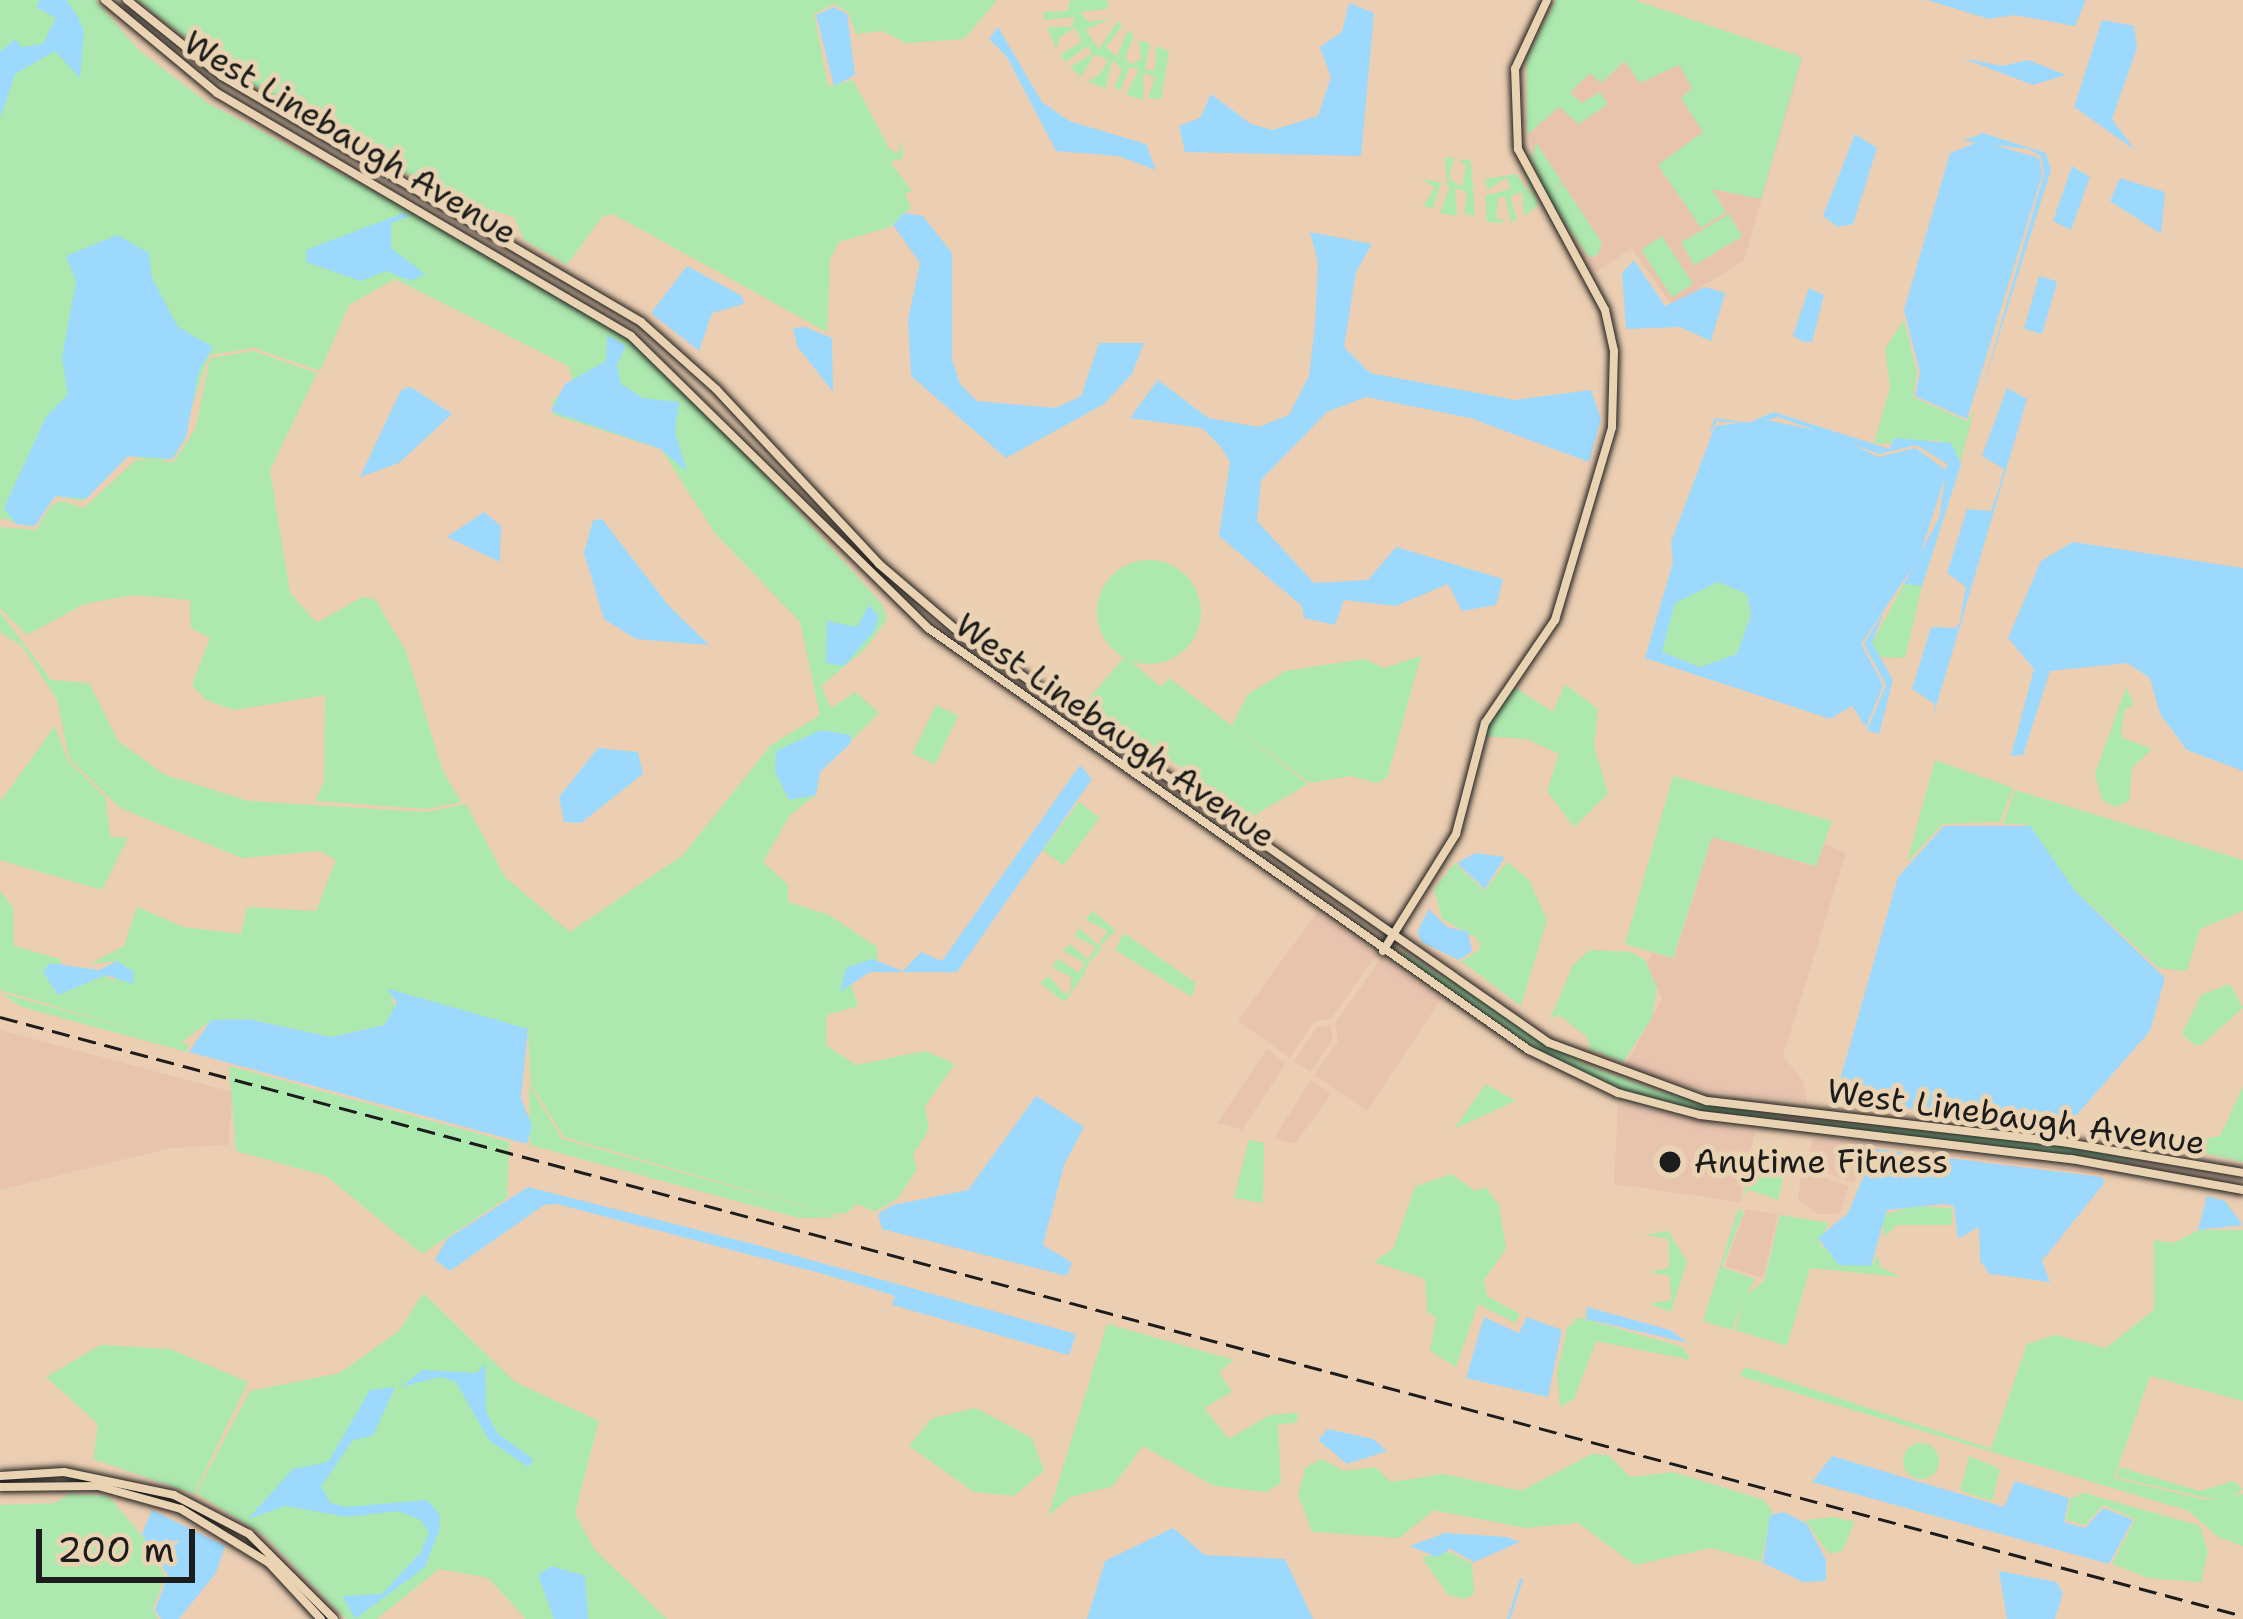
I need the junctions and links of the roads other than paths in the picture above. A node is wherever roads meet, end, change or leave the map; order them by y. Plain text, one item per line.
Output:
1 (105, 0) edge
2 (127, 0) edge
3 (1547, 0) edge
4 (610, 301) junction
5 (601, 314) junction
6 (1392, 938) junction
7 (1383, 950) junction
8 (2243, 1173) edge
9 (2243, 1190) edge
10 (0, 1476) edge
11 (0, 1487) edge
12 (321, 1619) edge
13 (334, 1619) edge

1 - 5 main road, West Linebaugh Avenue
2 - 4 main road, West Linebaugh Avenue
3 - 6 main road
4 - 5 main road
4 - 6 main road, West Linebaugh Avenue
5 - 7 main road, West Linebaugh Avenue
6 - 7 main road
6 - 8 main road, West Linebaugh Avenue
7 - 9 main road, West Linebaugh Avenue
10 - 13 main road
11 - 12 main road

